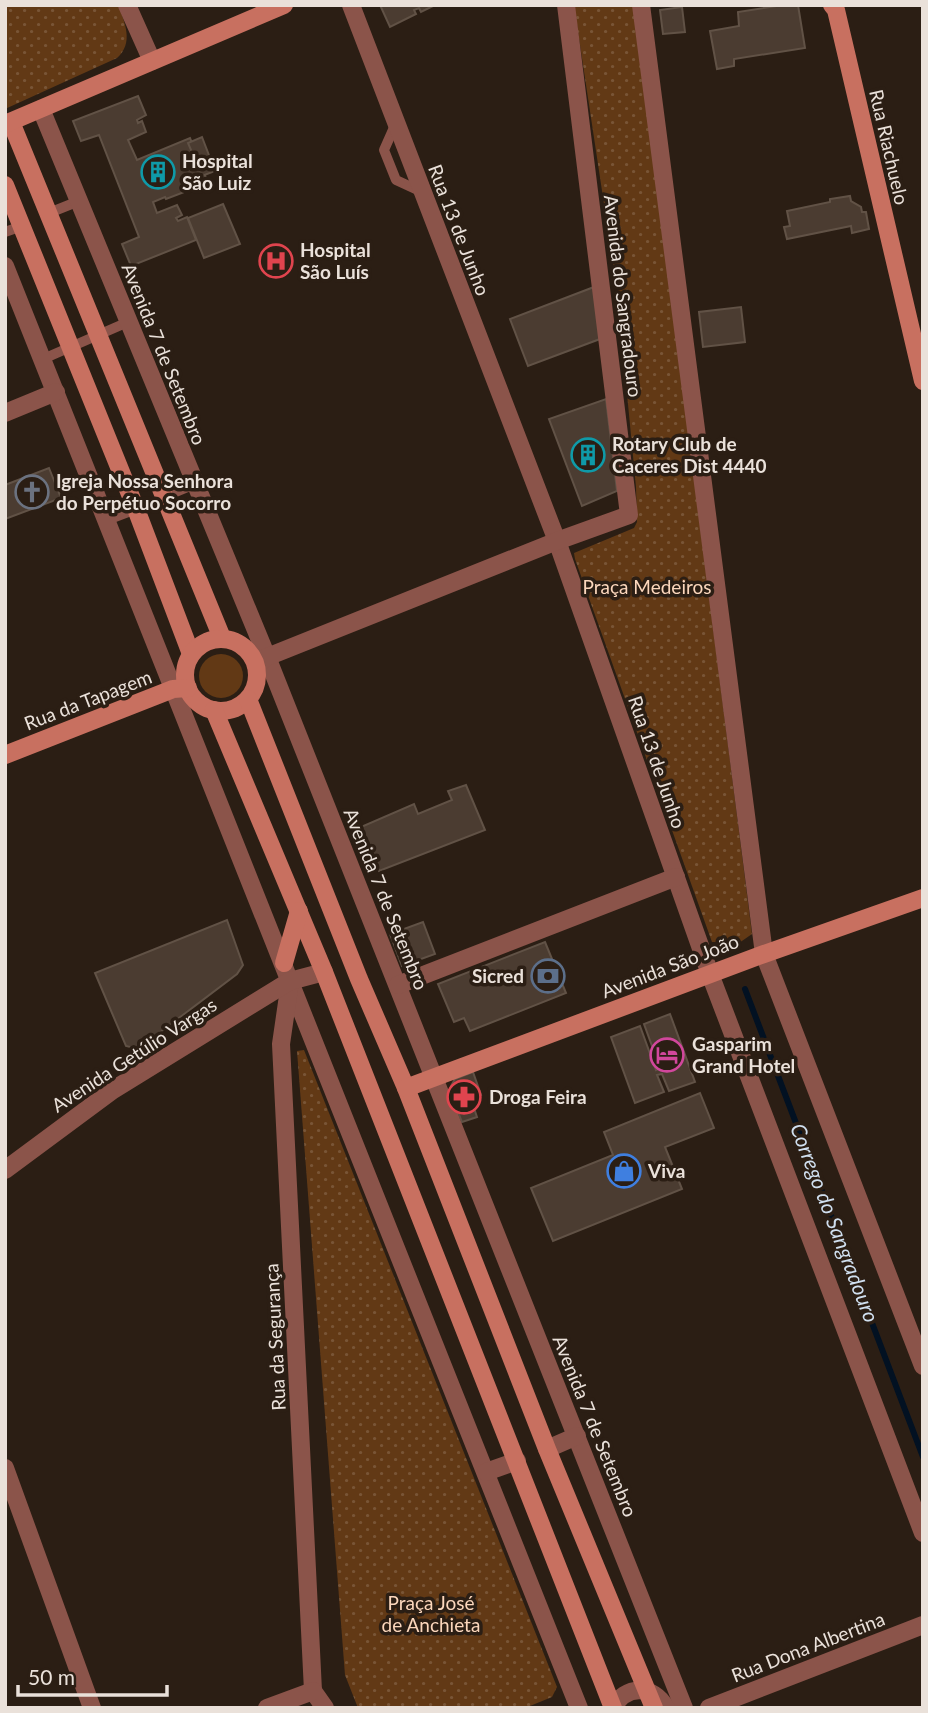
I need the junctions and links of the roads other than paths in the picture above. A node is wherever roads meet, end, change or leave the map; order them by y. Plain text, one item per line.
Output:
1 (127, 5) edge
2 (284, 5) edge
3 (351, 5) edge
4 (566, 5) edge
5 (641, 5) edge
6 (838, 7) edge
7 (152, 61) junction
8 (41, 109) junction
9 (8, 123) edge
10 (5, 185) edge
11 (79, 201) junction
12 (49, 213) junction
13 (13, 229) edge
14 (5, 266) edge
15 (128, 322) junction
16 (99, 334) junction
17 (71, 347) junction
18 (43, 359) junction
19 (923, 381) edge
20 (56, 392) junction
21 (5, 413) edge
22 (195, 484) junction
23 (164, 497) junction
24 (136, 509) junction
25 (107, 520) junction
26 (557, 541) junction
27 (222, 639) junction
28 (191, 654) junction
29 (261, 661) junction
30 (180, 689) junction
31 (248, 699) junction
32 (214, 710) junction
33 (5, 755) edge
34 (676, 877) junction
35 (923, 898) edge
36 (299, 911) junction
37 (764, 954) junction
38 (284, 963) junction
39 (324, 972) junction
40 (710, 974) junction
41 (359, 979) junction
42 (290, 981) junction
43 (398, 985) junction
44 (433, 1078) junction
45 (406, 1088) junction
46 (5, 1170) edge
47 (923, 1366) edge
48 (577, 1436) junction
49 (547, 1449) junction
50 (517, 1461) junction
51 (5, 1468) edge
52 (486, 1472) junction
53 (923, 1532) edge
54 (923, 1625) edge
55 (313, 1691) junction
56 (647, 1691) junction
57 (92, 1708) edge
58 (267, 1708) edge
59 (325, 1708) edge
60 (579, 1708) edge
61 (613, 1708) edge
62 (654, 1708) edge
63 (666, 1708) edge
64 (684, 1708) edge
65 (709, 1708) edge

1 - 7 street
2 - 7 main road
3 - 26 street, Rua 13 de Junho
4 - 26 street, Avenida do Sangradouro
5 - 37 street
6 - 19 main road, Rua Riachuelo
7 - 8 main road
8 - 9 main road
8 - 11 street, Avenida 7 de Setembro
9 - 12 main road
10 - 13 main road
11 - 12 lane
11 - 15 street, Avenida 7 de Setembro
12 - 16 main road
13 - 17 main road
14 - 18 street
15 - 16 lane
15 - 22 street, Avenida 7 de Setembro
16 - 17 lane
16 - 23 main road
17 - 18 lane
17 - 24 main road
18 - 20 street
20 - 21 street
20 - 25 street
22 - 23 lane
22 - 29 street, Avenida 7 de Setembro
23 - 27 main road
24 - 25 lane
24 - 28 main road
25 - 30 street
26 - 29 street
26 - 34 street, Rua 13 de Junho
27 - 28 main road
27 - 29 main road
28 - 30 main road
29 - 31 main road
29 - 43 street, Avenida 7 de Setembro
30 - 32 main road
30 - 33 main road, Rua da Tapagem
30 - 38 street
31 - 32 main road
31 - 41 main road
32 - 36 main road
34 - 40 street, Rua 13 de Junho
34 - 43 street
35 - 37 main road, Avenida São João
36 - 38 main road
36 - 39 main road
37 - 40 main road, Avenida São João
37 - 47 street
38 - 42 street
39 - 41 main road
39 - 42 street, Avenida Getúlio Vargas
39 - 50 main road
40 - 44 main road, Avenida São João
40 - 53 street, Rua 13 de Junho
41 - 45 main road
42 - 46 street, Avenida Getúlio Vargas
42 - 52 street
42 - 55 street, Rua da Segurança
43 - 44 street, Avenida 7 de Setembro
44 - 45 main road, Avenida São João
44 - 48 street, Avenida 7 de Setembro
45 - 49 main road
48 - 49 street
48 - 64 street, Avenida 7 de Setembro
49 - 56 main road
50 - 52 street
50 - 61 main road
51 - 57 street
52 - 60 street
54 - 65 street, Rua Dona Albertina
55 - 58 street
55 - 59 street
56 - 61 street
56 - 62 main road
56 - 63 street

